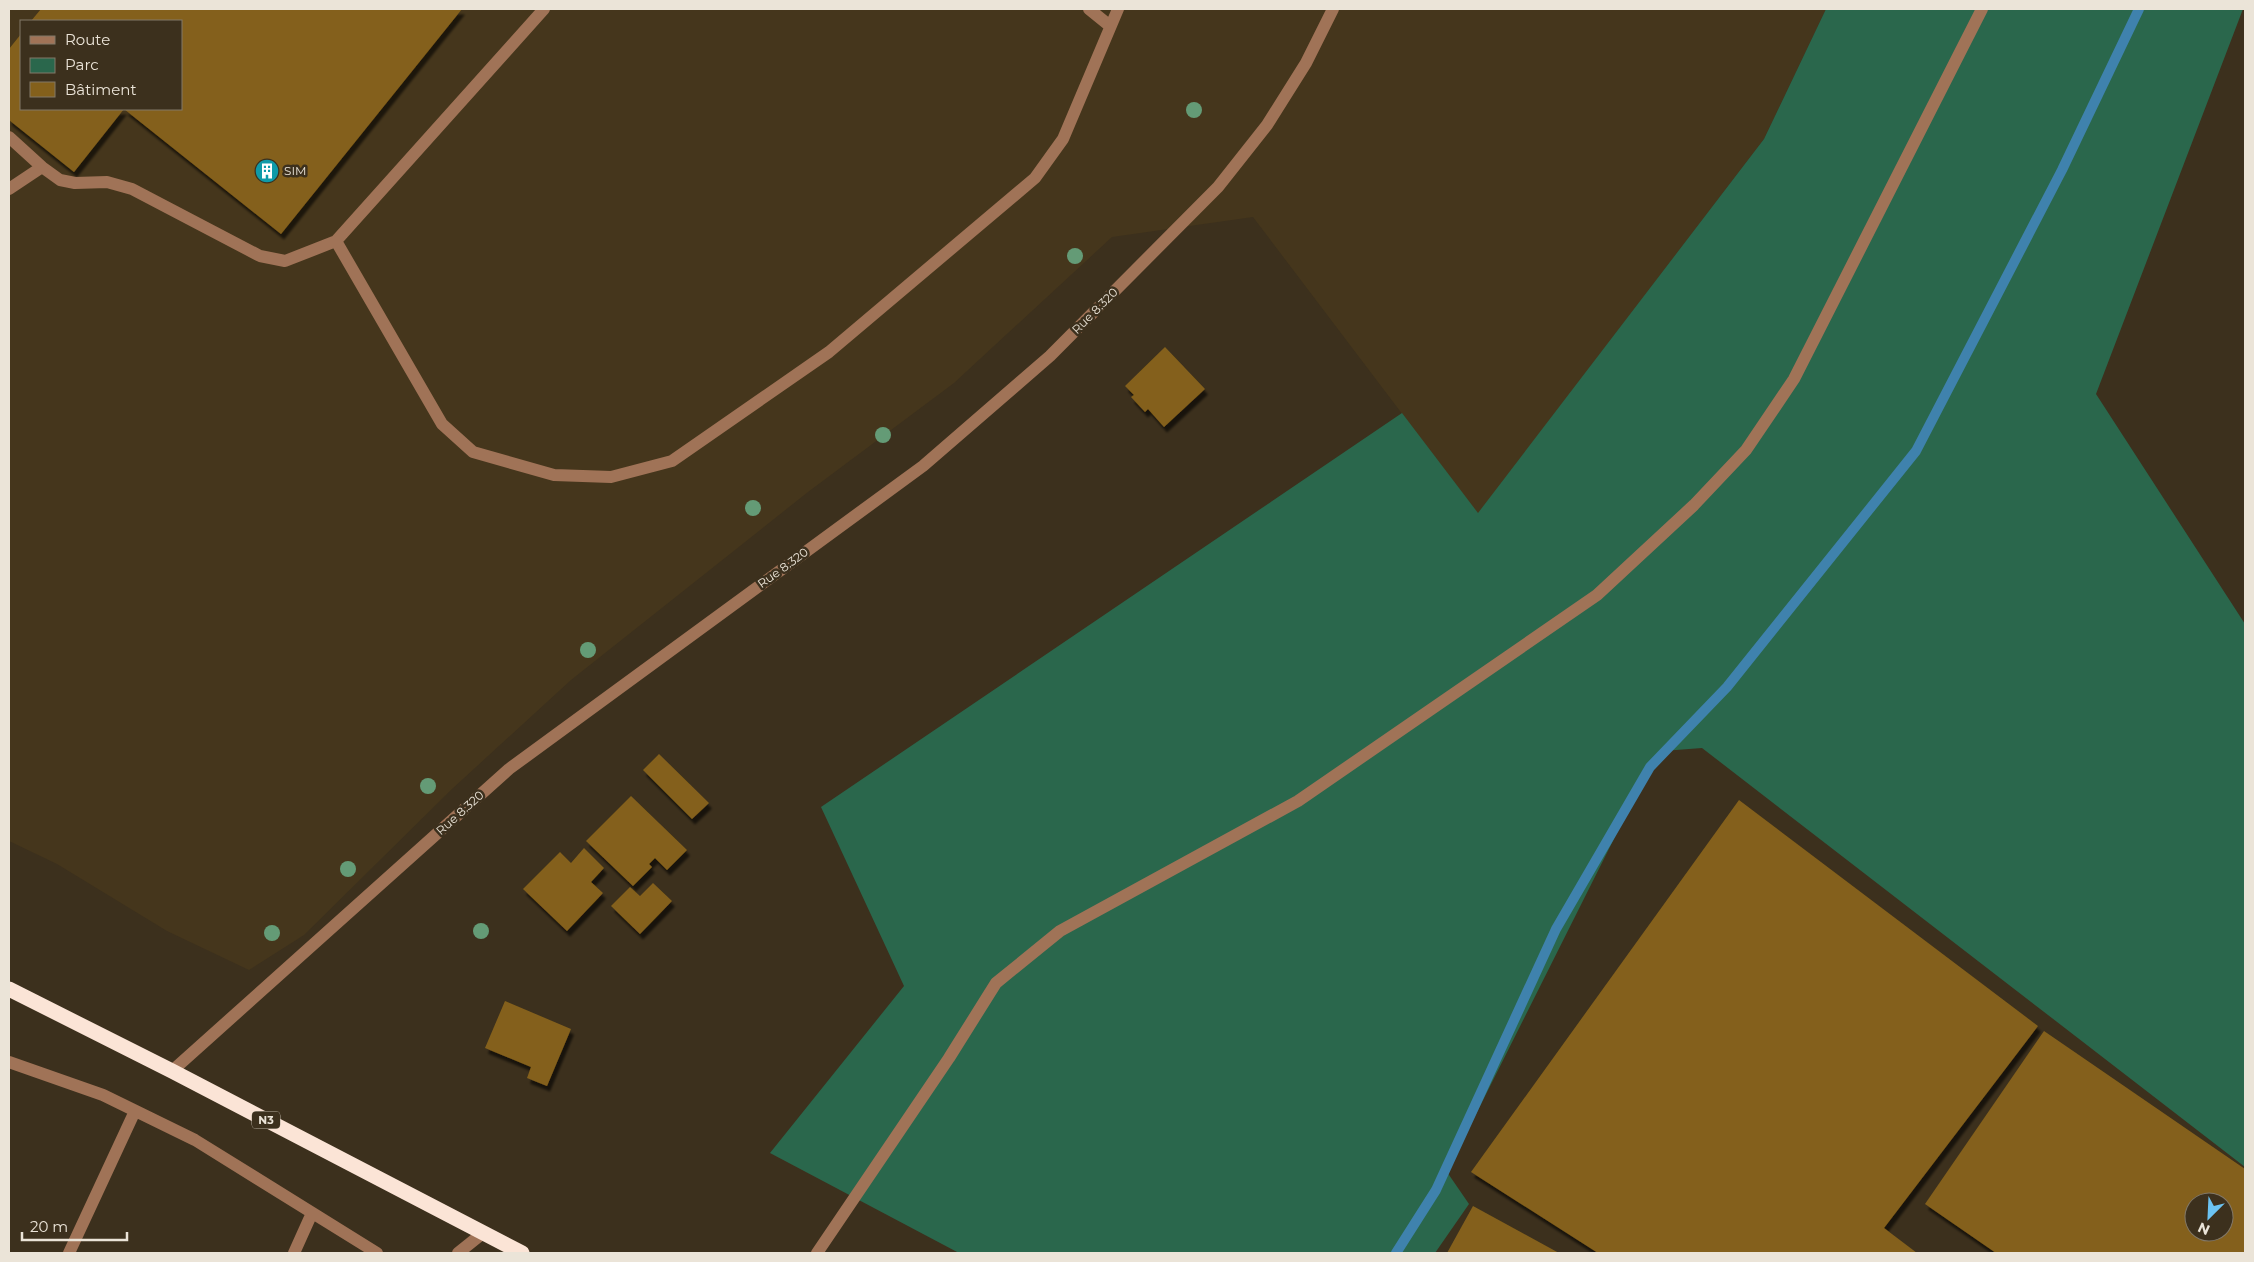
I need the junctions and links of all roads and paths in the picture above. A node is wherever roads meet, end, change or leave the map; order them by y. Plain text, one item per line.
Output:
1 (544, 9) edge
2 (1089, 9) edge
3 (1118, 9) edge
4 (1333, 9) edge
5 (1982, 9) edge
6 (1110, 26) junction
7 (9, 138) edge
8 (42, 167) junction
9 (9, 189) edge
10 (336, 241) junction
11 (9, 989) edge
12 (9, 1062) edge
13 (172, 1071) junction
14 (135, 1111) junction
15 (312, 1213) junction
16 (484, 1234) junction
17 (69, 1253) edge
18 (294, 1253) edge
19 (377, 1253) edge
20 (458, 1253) edge
21 (522, 1253) edge
22 (817, 1253) edge

1 - 10 street
2 - 6 street
3 - 6 street
4 - 13 street, Rue 8.320
5 - 22 street
6 - 10 street
7 - 8 street
8 - 9 street
8 - 10 street
11 - 13 highway, N3
12 - 14 street
13 - 16 highway, N3
14 - 15 street
14 - 17 street
15 - 18 street
15 - 19 street
16 - 20 street
16 - 21 highway, N3

